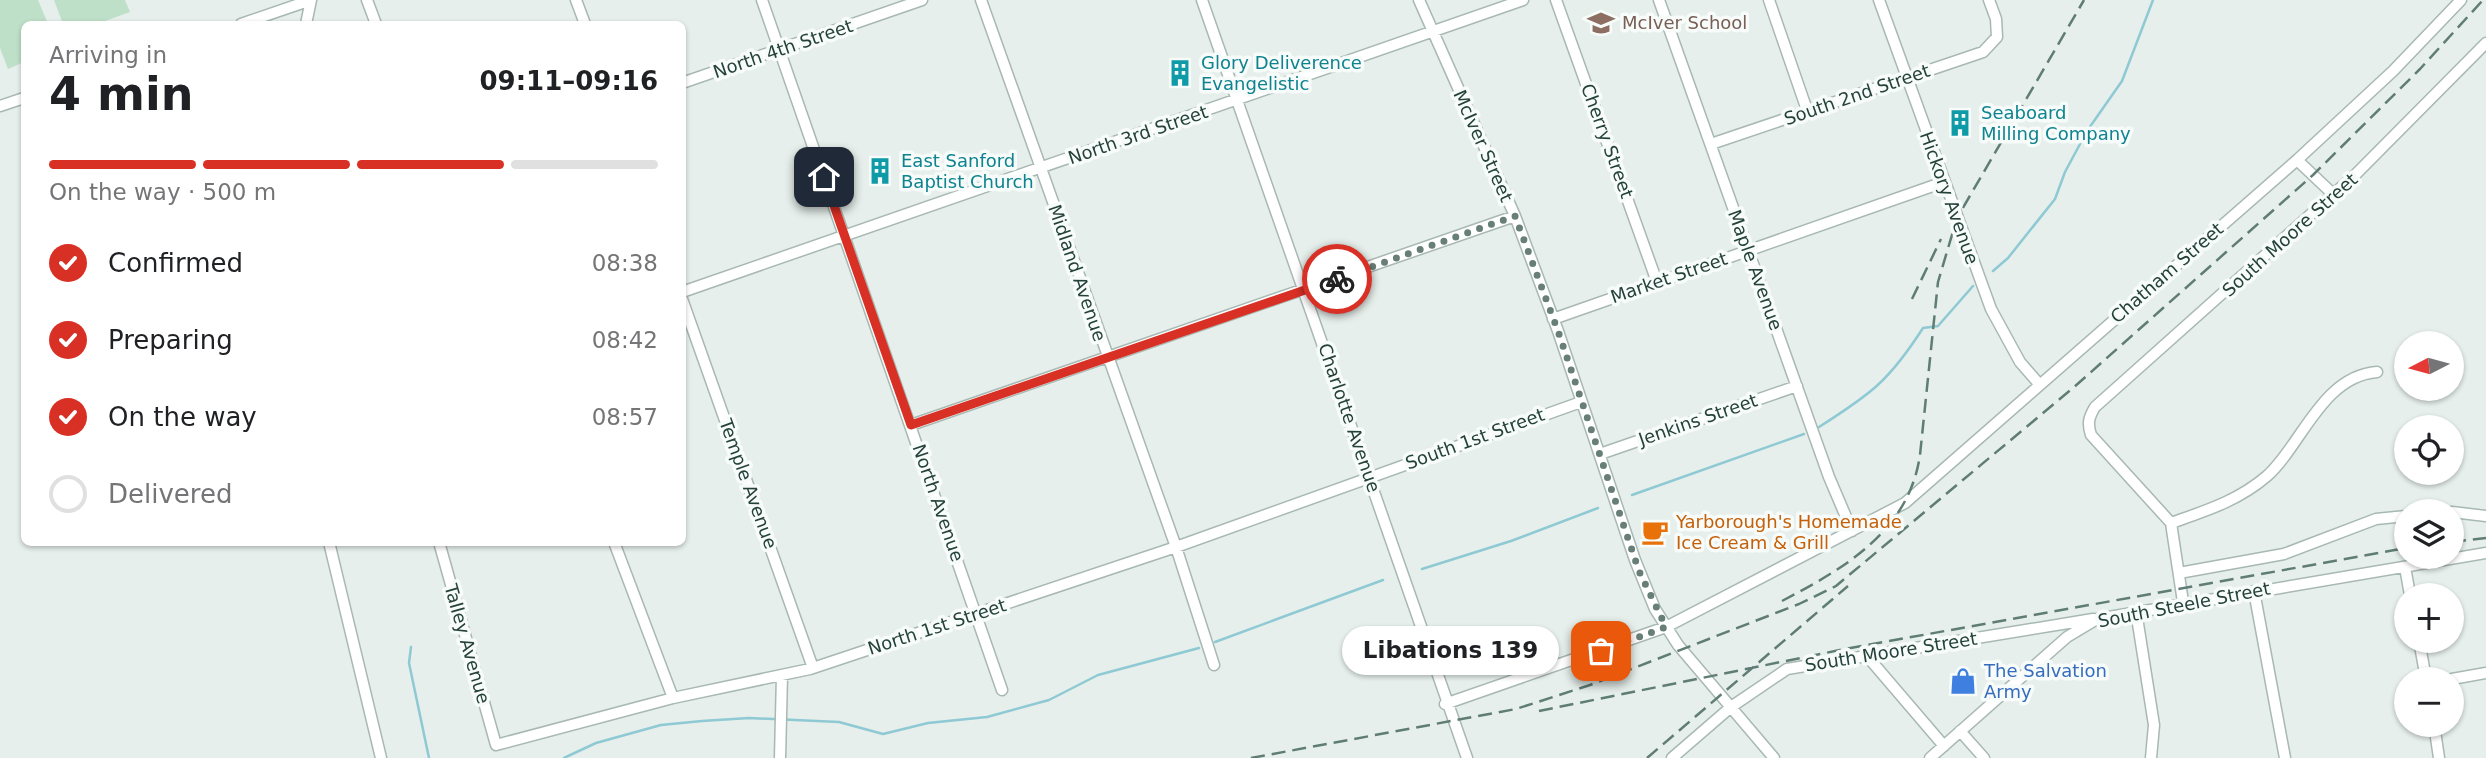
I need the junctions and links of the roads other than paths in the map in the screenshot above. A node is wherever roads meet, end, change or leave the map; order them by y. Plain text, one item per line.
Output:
1 (311, 0) edge
2 (367, 0) edge
3 (576, 0) edge
4 (762, 0) edge
5 (922, 0) edge
6 (981, 0) edge
7 (1202, 0) edge
8 (1419, 0) edge
9 (1523, 0) edge
10 (1556, 0) edge
11 (1660, 0) edge
12 (1769, 0) edge
13 (1879, 0) edge
14 (1989, 0) edge
15 (2461, 0) edge
16 (250, 21) edge
17 (307, 21) edge
18 (375, 21) edge
19 (584, 21) edge
20 (1433, 32) junction
21 (2486, 43) edge
22 (780, 50) junction
23 (1906, 78) junction
24 (686, 82) edge
25 (21, 99) edge
26 (1236, 100) junction
27 (0, 106) edge
28 (1808, 113) junction
29 (1711, 144) junction
30 (2297, 160) junction
31 (1040, 169) junction
32 (1944, 182) junction
33 (2334, 195) junction
34 (1515, 216) junction
35 (845, 236) junction
36 (1748, 251) junction
37 (1657, 282) junction
38 (1303, 290) junction
39 (686, 291) edge
40 (686, 310) edge
41 (1553, 319) junction
42 (1107, 358) junction
43 (2377, 372) dead end
44 (2040, 385) junction
45 (1797, 386) junction
46 (1580, 402) junction
47 (911, 425) junction
48 (1600, 454) junction
49 (1370, 477) junction
50 (2464, 513) edge
51 (2486, 516) edge
52 (2394, 517) edge
53 (2171, 523) junction
54 (1855, 529) junction
55 (330, 546) edge
56 (440, 546) edge
57 (616, 546) edge
58 (1176, 547) junction
59 (2486, 553) edge
60 (2464, 557) edge
61 (2394, 569) edge
62 (2179, 573) junction
63 (2254, 591) junction
64 (2183, 602) junction
65 (2136, 611) junction
66 (976, 614) junction
67 (2097, 619) junction
68 (1666, 627) junction
69 (1867, 656) junction
70 (1214, 665) dead end
71 (813, 668) junction
72 (2486, 673) edge
73 (782, 675) junction
74 (2464, 677) edge
75 (1002, 690) dead end
76 (673, 698) junction
77 (1445, 704) junction
78 (1731, 707) junction
79 (1960, 731) junction
80 (2436, 737) edge
81 (496, 745) joint
82 (1944, 746) junction
83 (382, 758) edge
84 (780, 758) edge
85 (1467, 758) edge
86 (1672, 758) edge
87 (1774, 758) edge
88 (1930, 758) edge
89 (1984, 758) edge
90 (2151, 758) edge
91 (2285, 758) edge
92 (2439, 758) edge

1 - 16 street
1 - 17 street
2 - 18 street
3 - 19 street
4 - 22 street, North Avenue
5 - 22 street, North 4th Street
6 - 31 street, Midland Avenue
7 - 26 street, Charlotte Avenue
8 - 20 street, McIver Street
9 - 20 street, North 3rd Street
10 - 37 street, Cherry Street
11 - 29 street, Maple Avenue
12 - 28 street
13 - 23 street, Hickory Avenue
14 - 23 street, South 2nd Street
15 - 30 street, Chatham Street
20 - 26 street, North 3rd Street
20 - 34 street, McIver Street
21 - 33 street, South Moore Street
22 - 24 street, North 4th Street
22 - 35 street, North Avenue
23 - 28 street, South 2nd Street
23 - 32 street, Hickory Avenue
25 - 27 street
26 - 31 street, North 3rd Street
26 - 38 street, Charlotte Avenue
28 - 29 street, South 2nd Street
29 - 36 street, Maple Avenue
30 - 33 street
30 - 44 street, Chatham Street
31 - 35 street, North 3rd Street
31 - 42 street, Midland Avenue
32 - 36 street, Market Street
32 - 44 street, Hickory Avenue
33 - 53 street, South Moore Street
34 - 38 street
34 - 41 street, McIver Street
35 - 39 street, North 3rd Street
35 - 47 street, North Avenue
36 - 37 street, Market Street
36 - 45 street, Maple Avenue
37 - 41 street, Market Street
38 - 42 street
38 - 49 street, Charlotte Avenue
40 - 71 street, Temple Avenue
41 - 46 street, McIver Street
42 - 47 street
42 - 58 street, Midland Avenue
43 - 53 street
44 - 54 street, Chatham Street
45 - 48 street, Jenkins Street
45 - 54 street, Maple Avenue
46 - 48 street, McIver Street
46 - 49 street, South 1st Street
47 - 66 street, North Avenue
48 - 68 street, McIver Street
49 - 58 street, North 1st Street
49 - 77 street, Charlotte Avenue
50 - 51 street
52 - 62 street
53 - 62 street
54 - 68 street, Chatham Street
55 - 83 street
56 - 81 street, Talley Avenue
57 - 76 street
58 - 66 street, North 1st Street
58 - 70 street, Midland Avenue
59 - 60 street, South Steele Street
61 - 63 street, South Steele Street
62 - 64 street
63 - 64 street, South Steele Street
63 - 91 street
64 - 65 street, South Steele Street
65 - 67 street, South Steele Street
65 - 90 street
66 - 71 street, North 1st Street
66 - 75 street, North Avenue
67 - 69 street, South Moore Street
67 - 79 street, South Steele Street
68 - 77 street, Chatham Street
68 - 78 street, McIver Street
69 - 78 street, South Moore Street
69 - 82 street
71 - 73 street, North 1st Street
72 - 74 street
73 - 76 street, North 1st Street
73 - 84 street
76 - 81 street, North 1st Street
77 - 85 street, Charlotte Avenue
78 - 86 street, South Moore Street
78 - 87 street, McIver Street
79 - 82 street, South Steele Street
79 - 89 street
80 - 92 street
82 - 88 street, South Steele Street

